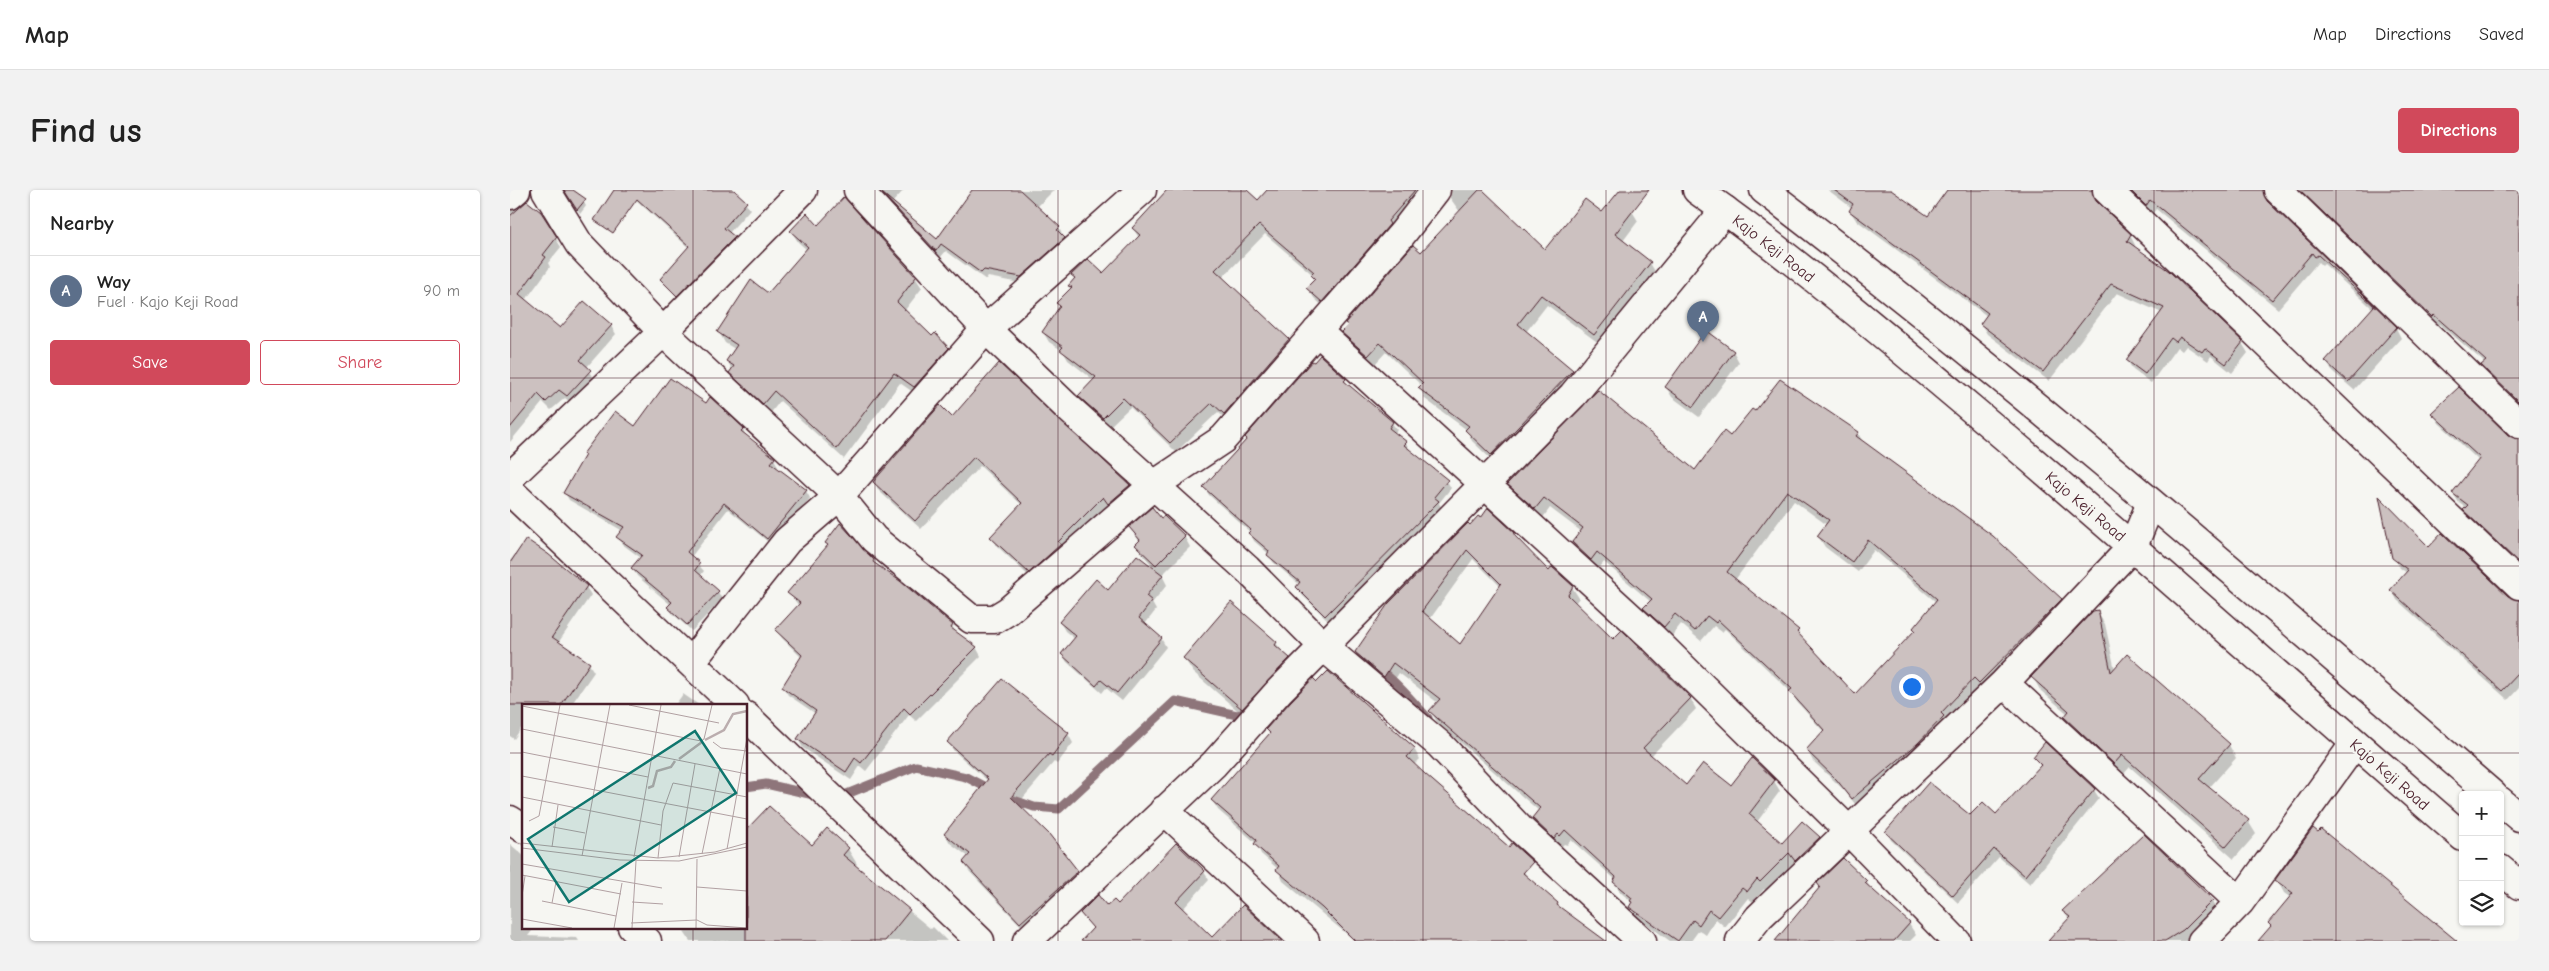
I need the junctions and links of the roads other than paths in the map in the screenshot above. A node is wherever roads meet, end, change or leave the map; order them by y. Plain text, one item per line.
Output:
1 (516, 190) edge
2 (546, 190) edge
3 (803, 190) edge
4 (858, 190) edge
5 (1142, 190) edge
6 (1436, 190) edge
7 (1697, 190) edge
8 (1764, 190) edge
9 (2107, 190) edge
10 (2278, 190) edge
11 (510, 195) edge
12 (1725, 210) junction
13 (986, 330) junction
14 (1317, 331) junction
15 (663, 332) junction
16 (2518, 422) edge
17 (510, 477) edge
18 (1486, 484) junction
19 (1154, 485) junction
20 (510, 491) edge
21 (839, 496) junction
22 (2151, 503) junction
23 (2133, 546) junction
24 (2519, 585) edge
25 (1324, 647) junction
26 (691, 662) junction
27 (2004, 683) junction
28 (734, 704) edge
29 (748, 718) edge
30 (2355, 743) junction
31 (2488, 791) edge
32 (2504, 804) edge
33 (1164, 810) junction
34 (2519, 817) edge
35 (510, 820) edge
36 (522, 829) edge
37 (1850, 832) junction
38 (2462, 836) edge
39 (2504, 873) edge
40 (2519, 886) edge
41 (2240, 902) junction
42 (633, 928) edge
43 (647, 941) edge
44 (980, 941) edge
45 (1028, 941) edge
46 (1305, 941) edge
47 (1642, 941) edge
48 (1740, 941) edge
49 (1956, 941) edge
50 (2202, 941) edge

1 - 11 street
2 - 15 street
3 - 15 street
4 - 13 street
5 - 13 street
6 - 14 street
7 - 12 street, Kajo Keji Road
8 - 22 street
9 - 24 street
10 - 16 street
12 - 18 street
12 - 23 street, Kajo Keji Road
13 - 19 street
13 - 21 street
14 - 18 street
14 - 19 street
15 - 17 street
15 - 21 street
18 - 25 street
18 - 37 street
19 - 21 street
19 - 25 street
20 - 26 street
21 - 26 street
22 - 23 street
22 - 31 street
23 - 27 street
23 - 30 street, Kajo Keji Road
25 - 33 street
25 - 47 street
26 - 28 street
27 - 37 street
27 - 41 street
29 - 44 street
30 - 38 street, Kajo Keji Road
30 - 41 street
32 - 34 street
33 - 45 street
33 - 46 street
35 - 36 street
37 - 48 street
37 - 49 street
39 - 40 street
41 - 50 street
42 - 43 street

